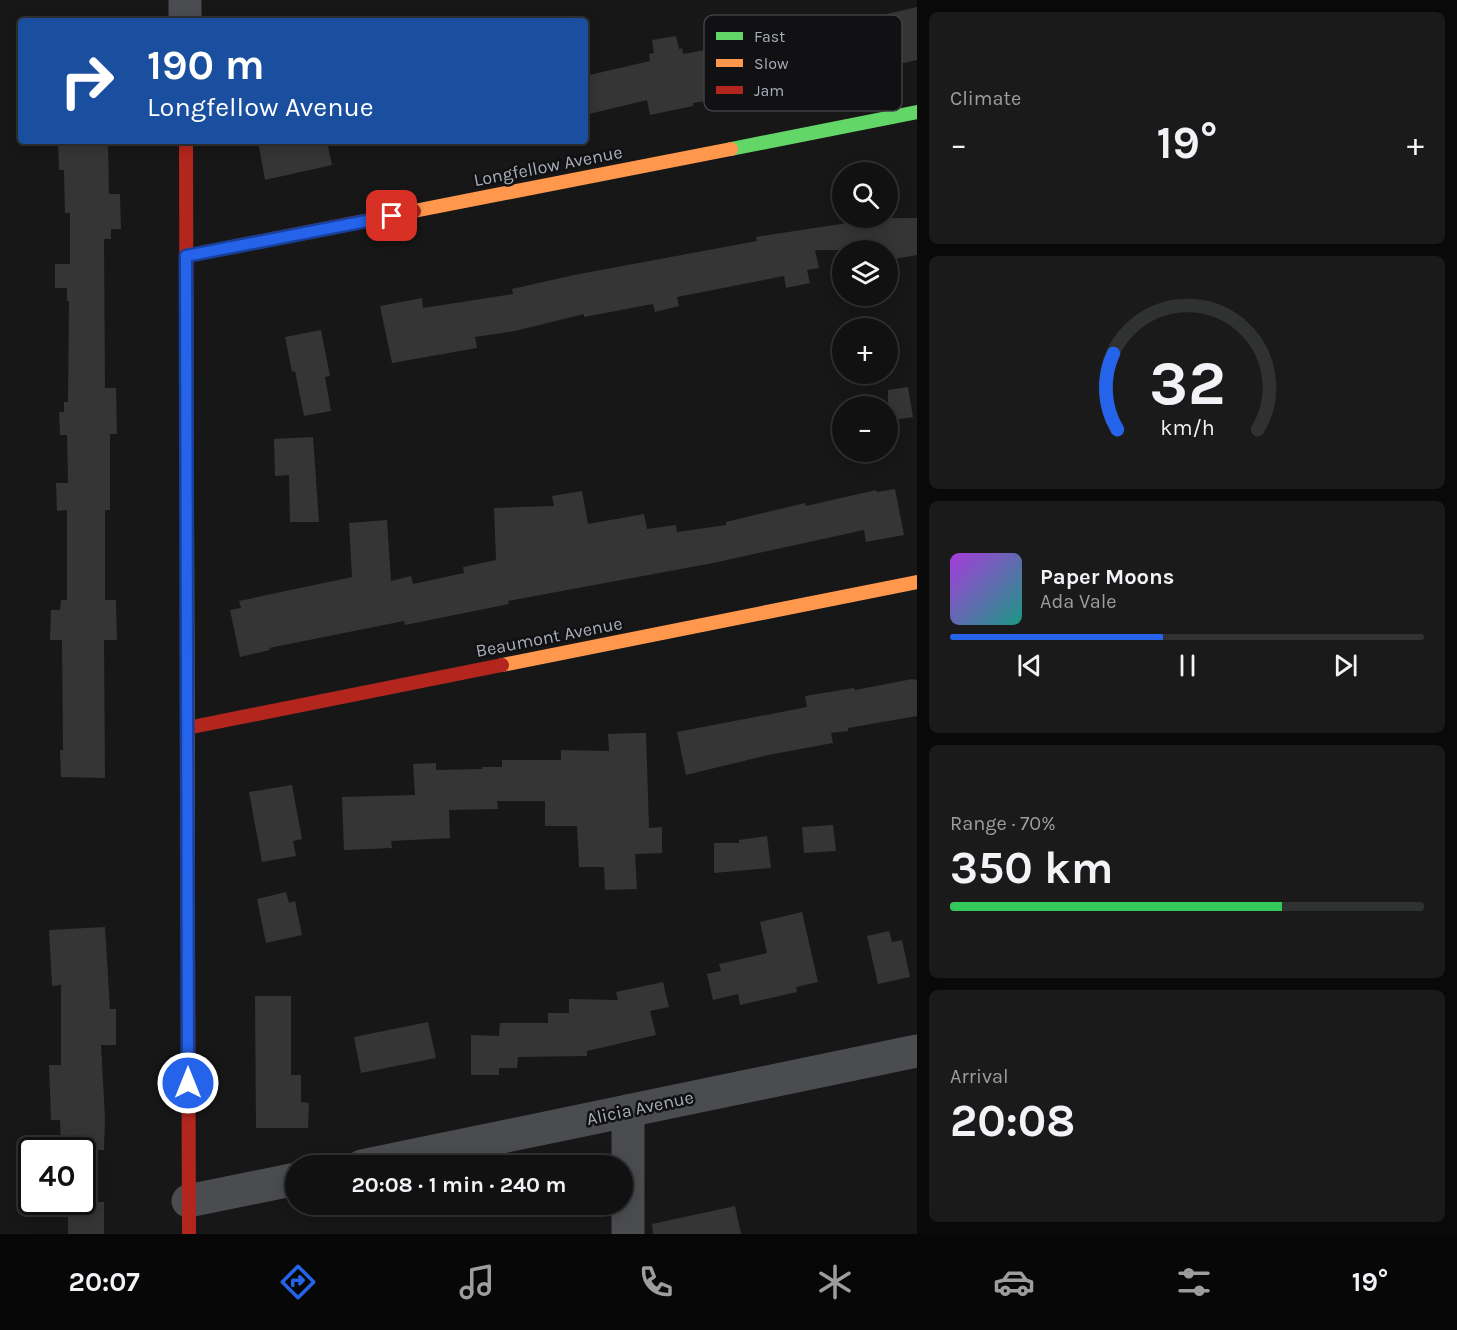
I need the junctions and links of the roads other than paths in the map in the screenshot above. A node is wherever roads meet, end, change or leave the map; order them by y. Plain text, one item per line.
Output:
1 (185, 0) edge
2 (185, 18) edge
3 (917, 112) edge
4 (186, 144) edge
5 (186, 256) junction
6 (917, 582) edge
7 (187, 728) junction
8 (917, 1051) edge
9 (628, 1111) junction
10 (415, 1155) edge
11 (285, 1181) edge
12 (189, 1202) junction
13 (189, 1234) edge
14 (628, 1234) edge

1 - 2 street
3 - 5 street, Longfellow Avenue
4 - 5 street
5 - 7 street
6 - 7 street, Beaumont Avenue
7 - 12 street
8 - 9 street, Alicia Avenue
9 - 10 street, Alicia Avenue
9 - 14 street
11 - 12 street
12 - 13 street

